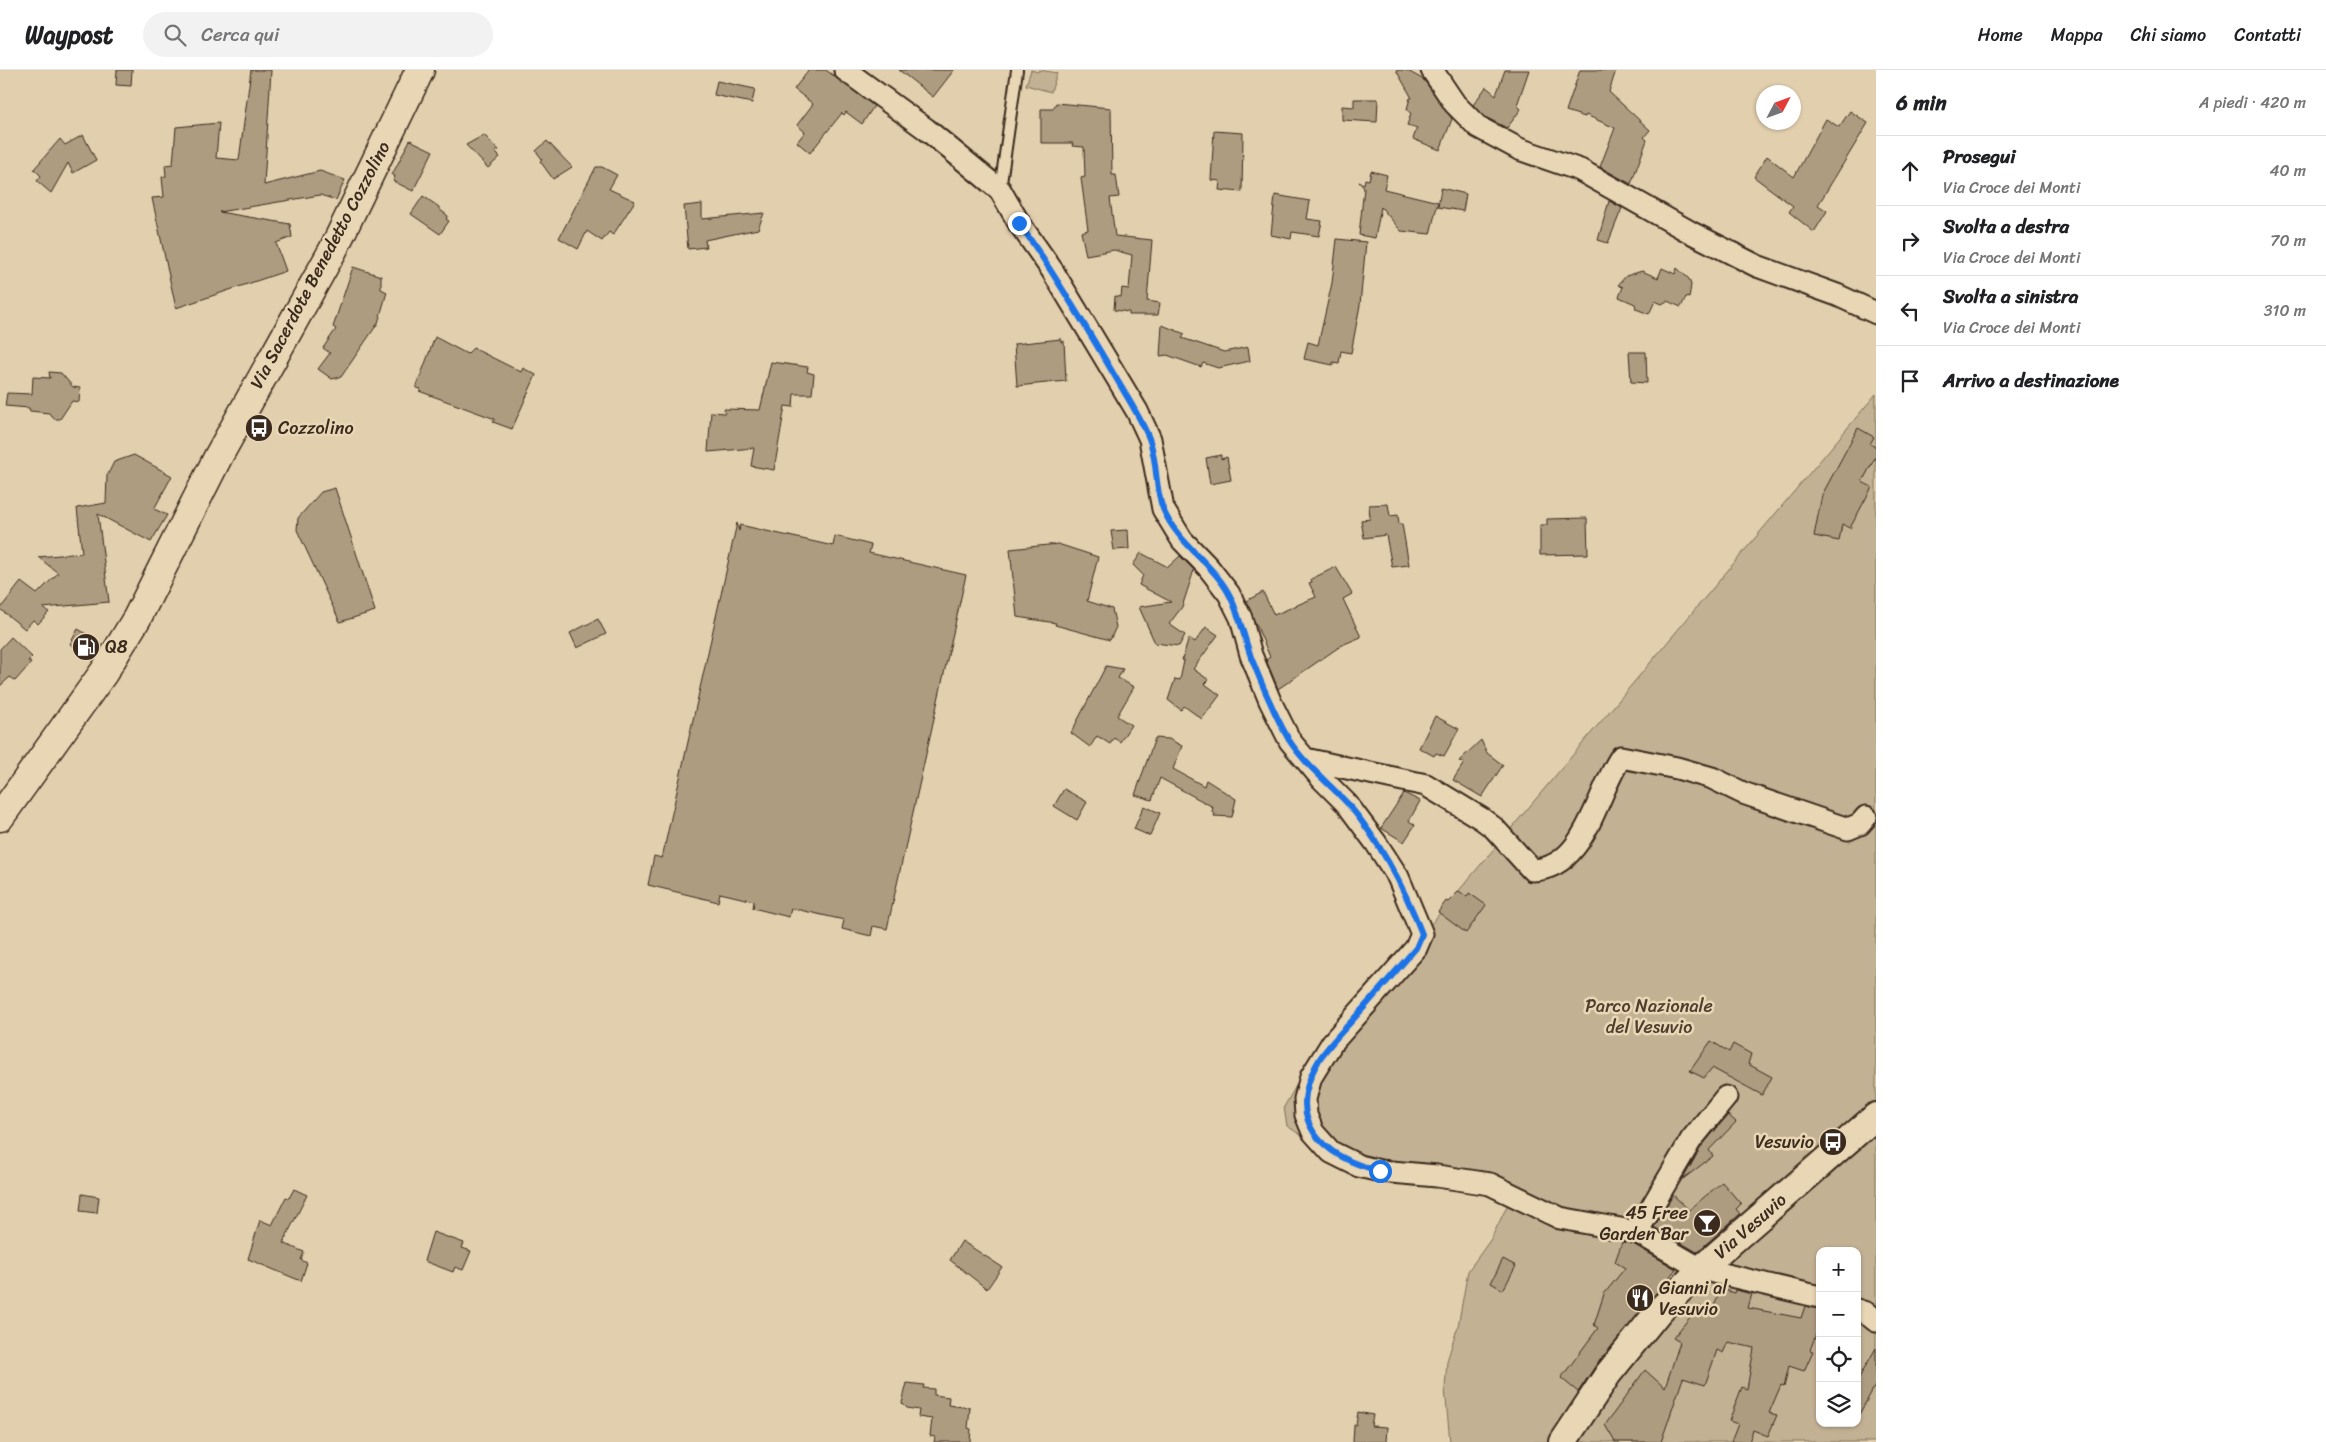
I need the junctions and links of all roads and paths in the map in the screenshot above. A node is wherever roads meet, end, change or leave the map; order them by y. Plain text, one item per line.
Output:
1 (420, 70) edge
2 (845, 70) edge
3 (1017, 70) edge
4 (1432, 70) edge
5 (1000, 190) junction
6 (1876, 313) edge
7 (1305, 759) junction
8 (11, 789) edge
9 (0, 817) edge
10 (1866, 817) dead end
11 (1726, 1097) dead end
12 (1876, 1116) edge
13 (1636, 1232) junction
14 (1701, 1269) junction
15 (1816, 1296) edge
16 (1861, 1311) edge
17 (1876, 1321) edge
18 (1563, 1442) edge

1 - 8 main road, Via Sacerdote Benedetto Cozzolino
2 - 5 street
3 - 5 lane
4 - 6 street
5 - 7 street
7 - 10 street
7 - 13 street
8 - 9 main road, Via Sacerdote Benedetto Cozzolino
11 - 13 street
12 - 14 street, Via Vesuvio
13 - 14 street
14 - 15 street
14 - 18 street, Via Vesuvio
16 - 17 street

